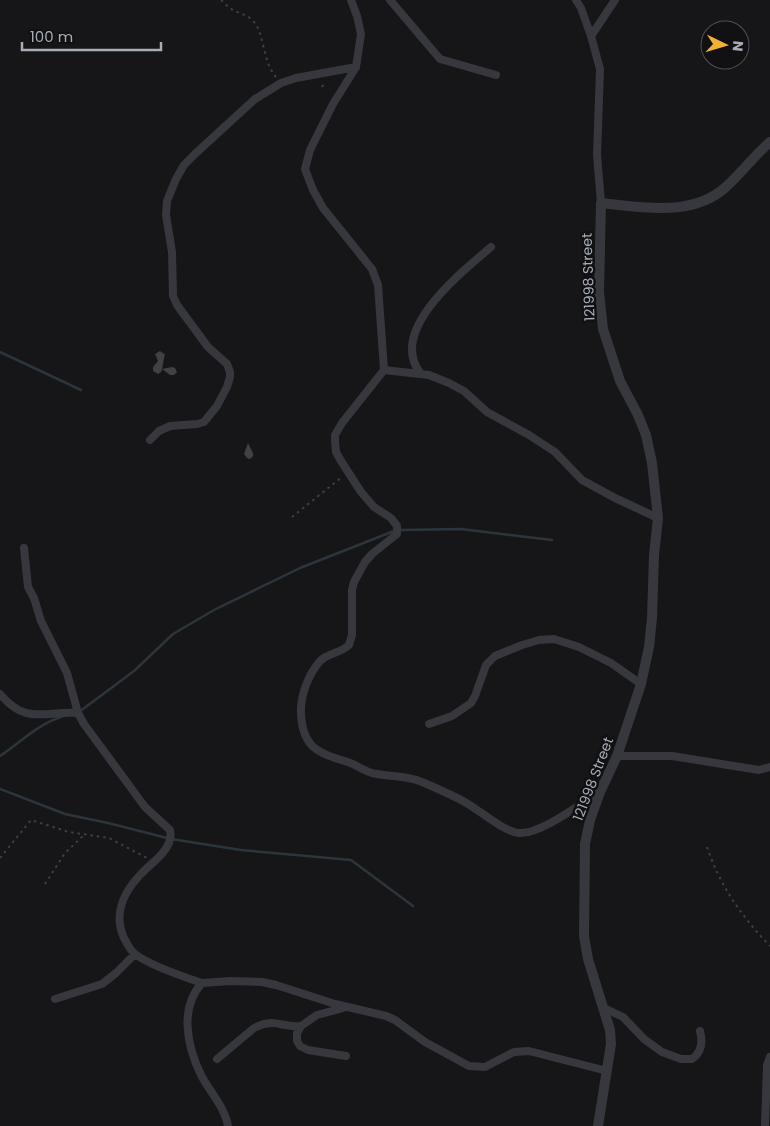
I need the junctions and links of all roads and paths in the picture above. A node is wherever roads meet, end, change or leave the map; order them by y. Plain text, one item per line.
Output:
1 (221, 0) edge
2 (351, 0) edge
3 (390, 0) edge
4 (576, 0) edge
5 (615, 0) edge
6 (591, 36) junction
7 (356, 66) junction
8 (496, 76) dead end
9 (281, 83) junction
10 (770, 142) edge
11 (601, 203) junction
12 (491, 247) dead end
13 (384, 370) junction
14 (420, 374) junction
15 (150, 440) dead end
16 (348, 472) junction
17 (292, 517) dead end
18 (658, 518) junction
19 (24, 548) dead end
20 (641, 684) junction
21 (0, 694) edge
22 (78, 713) junction
23 (429, 724) dead end
24 (617, 756) junction
25 (770, 767) edge
26 (600, 792) junction
27 (84, 834) junction
28 (707, 847) dead end
29 (0, 858) edge
30 (153, 862) junction
31 (46, 884) dead end
32 (770, 946) edge
33 (135, 954) junction
34 (202, 983) junction
35 (55, 999) dead end
36 (349, 1007) junction
37 (604, 1008) junction
38 (301, 1026) junction
39 (700, 1031) dead end
40 (346, 1056) dead end
41 (770, 1057) edge
42 (217, 1059) dead end
43 (606, 1071) junction
44 (228, 1126) edge
45 (598, 1126) edge
46 (765, 1126) edge

1 - 9 path
2 - 7 street
3 - 8 street
4 - 6 street
5 - 6 street
6 - 11 street
7 - 9 street
7 - 13 street
9 - 15 street
10 - 11 street
11 - 18 street, 121998 Street
12 - 14 street
13 - 14 street
13 - 16 street
14 - 18 street
16 - 17 path
16 - 26 street
18 - 20 street, 121998 Street
19 - 22 street
20 - 23 street
20 - 24 street, 121998 Street
21 - 22 street
22 - 30 street
24 - 25 street
24 - 26 street, 121998 Street
26 - 37 street, 121998 Street
27 - 29 path
27 - 30 path
27 - 31 path
28 - 32 path
30 - 33 street
33 - 34 street
33 - 35 street
34 - 36 street
34 - 44 street
36 - 38 street
36 - 43 street
37 - 39 street
37 - 43 street, 121998 Street
38 - 40 street
38 - 42 street
41 - 46 street
43 - 45 street, 121998 Street

